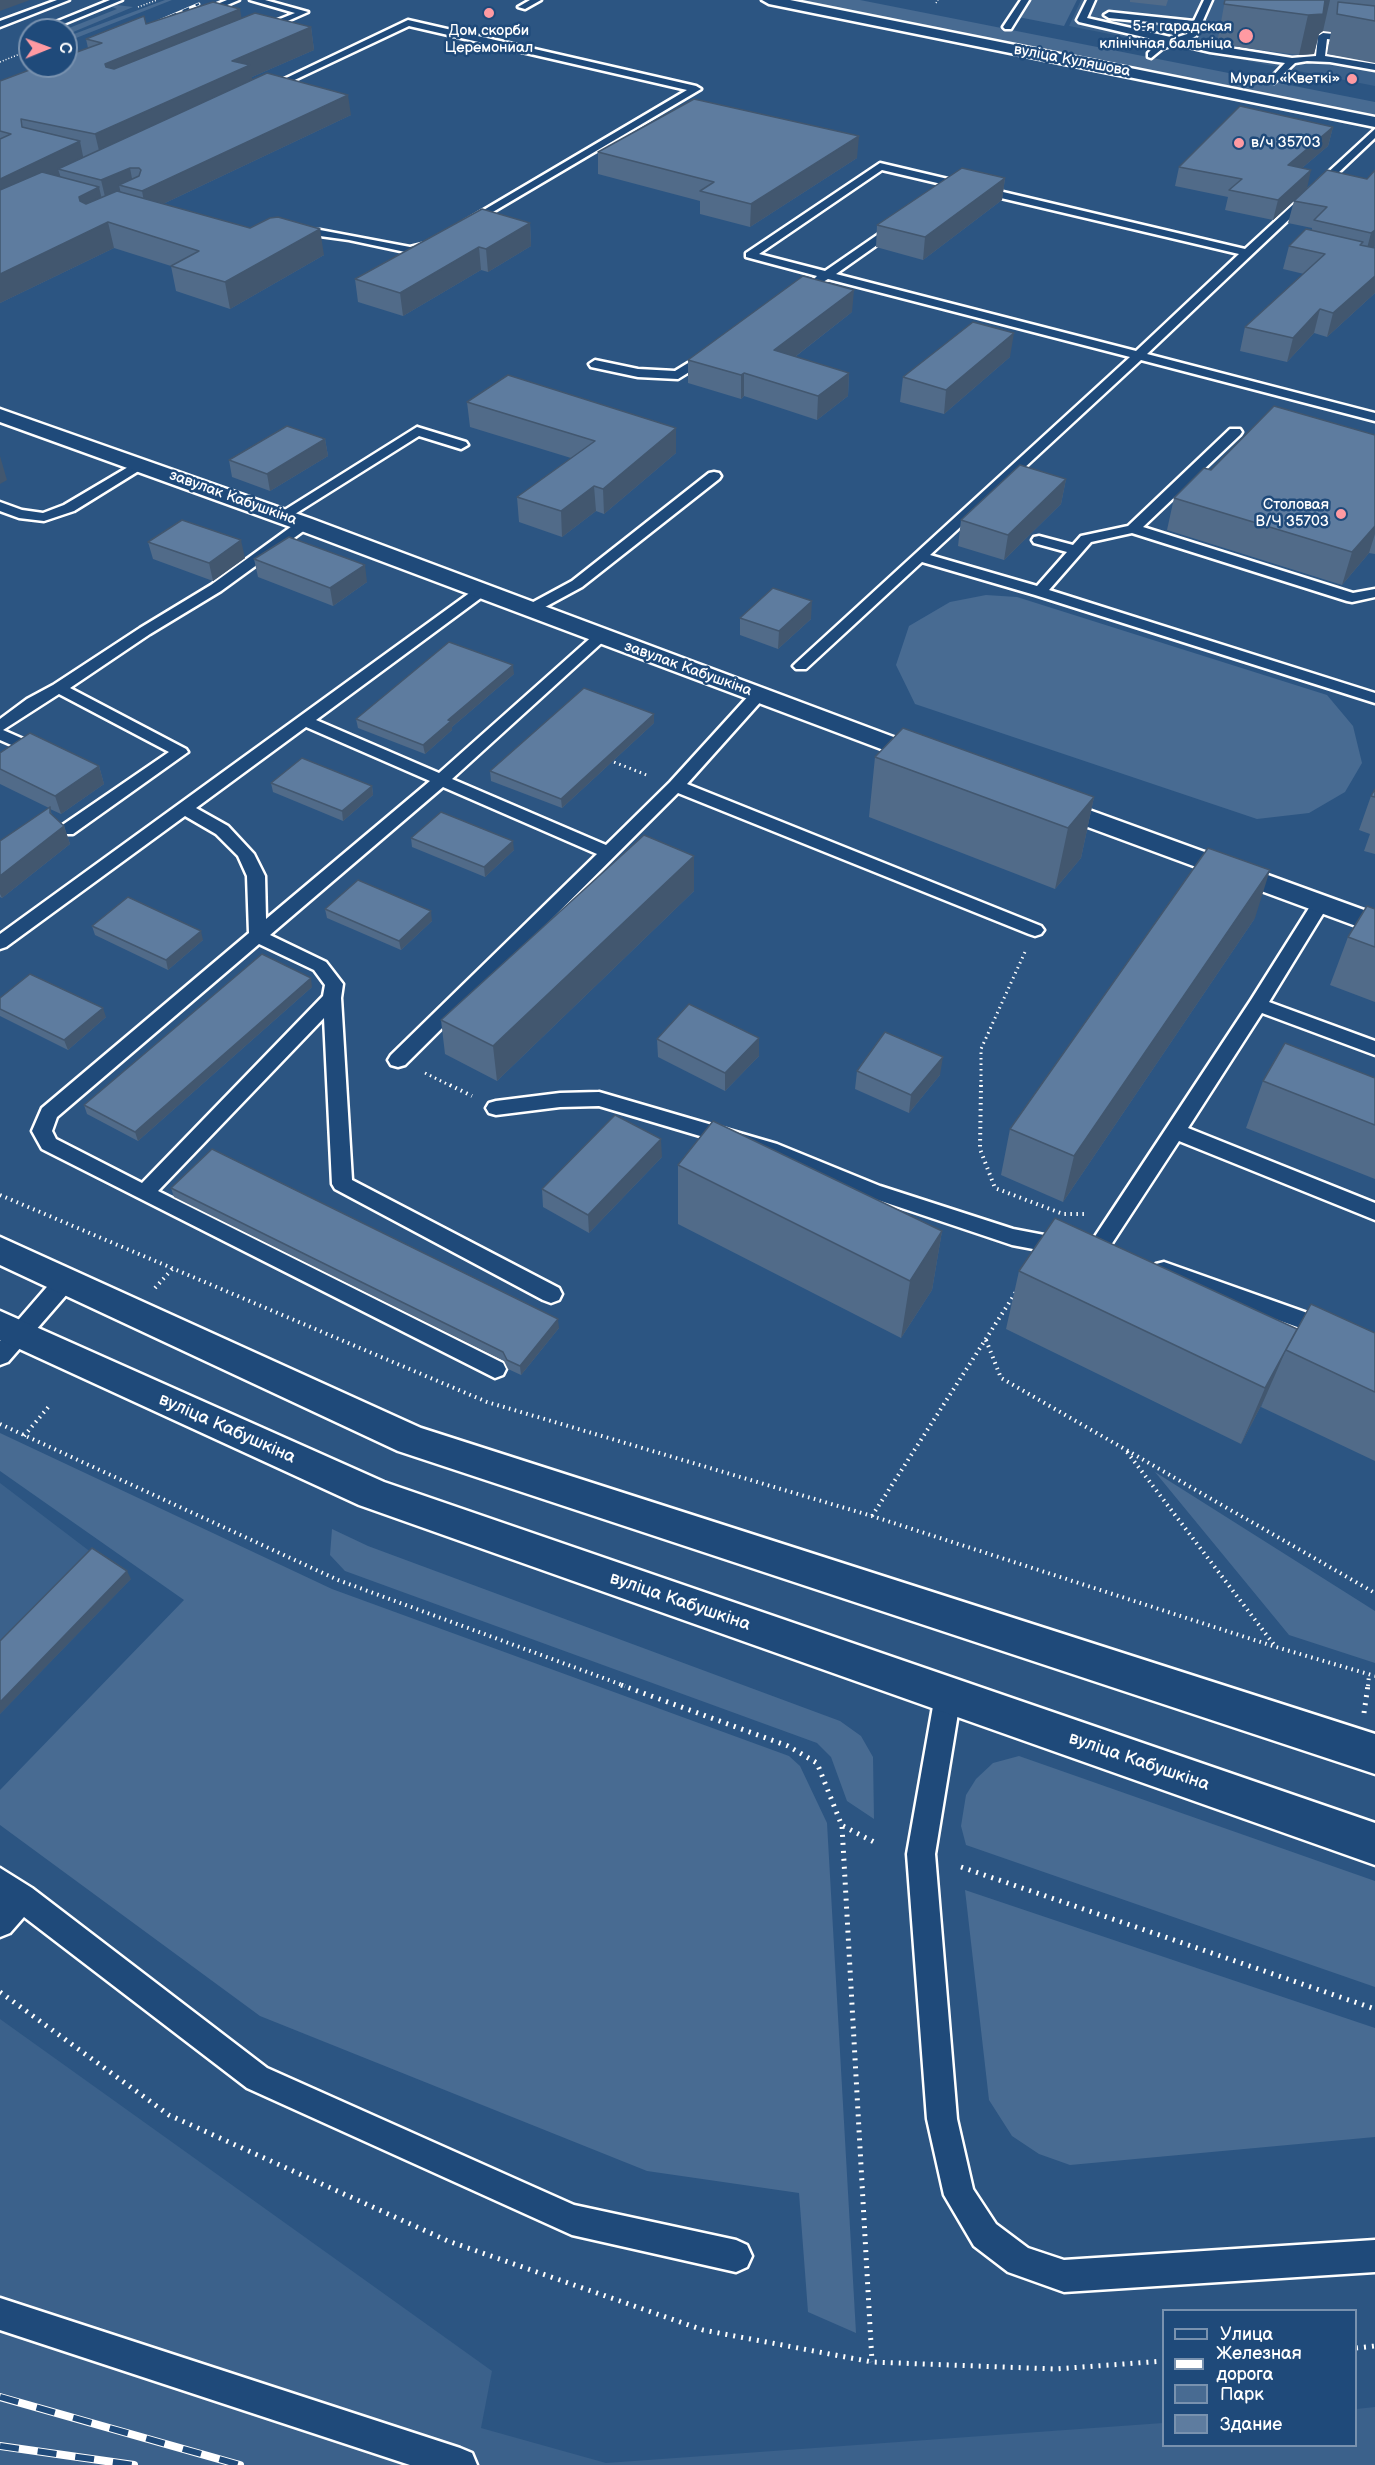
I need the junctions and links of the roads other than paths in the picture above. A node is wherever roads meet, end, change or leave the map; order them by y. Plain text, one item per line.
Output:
1 (118, 0) edge
2 (235, 0) edge
3 (254, 0) edge
4 (537, 0) edge
5 (769, 0) edge
6 (1025, 0) edge
7 (1091, 0) edge
8 (1208, 0) edge
9 (71, 2) edge
10 (522, 7) dead end
11 (97, 8) junction
12 (1085, 13) junction
13 (193, 16) edge
14 (72, 18) edge
15 (1197, 24) junction
16 (0, 26) edge
17 (1008, 27) dead end
18 (11, 31) dead end
19 (249, 35) edge
20 (1375, 41) edge
21 (1174, 42) junction
22 (1145, 54) joint
23 (1320, 58) junction
24 (1173, 60) dead end
25 (1292, 61) junction
26 (1375, 67) edge
27 (1269, 79) joint
28 (1297, 84) dead end
29 (258, 94) edge
30 (1375, 122) edge
31 (1375, 132) edge
32 (957, 184) junction
33 (938, 197) edge
34 (910, 216) edge
35 (455, 232) edge
36 (284, 235) edge
37 (445, 238) edge
38 (1247, 253) junction
39 (827, 275) junction
40 (808, 288) edge
41 (724, 344) edge
42 (1138, 357) junction
43 (595, 364) dead end
44 (0, 415) edge
45 (1375, 417) edge
46 (1235, 432) dead end
47 (461, 445) dead end
48 (140, 465) junction
49 (714, 476) dead end
50 (0, 506) edge
51 (293, 520) junction
52 (1133, 529) junction
53 (1039, 540) dead end
54 (1076, 550) junction
55 (920, 557) junction
56 (1040, 591) junction
57 (480, 592) junction
58 (1375, 593) edge
59 (1352, 598) junction
60 (1375, 605) edge
61 (529, 610) junction
62 (601, 636) junction
63 (801, 666) dead end
64 (59, 688) junction
65 (758, 695) junction
66 (1375, 698) edge
67 (306, 721) junction
68 (0, 726) edge
69 (0, 734) edge
70 (22, 744) edge
71 (956, 769) edge
72 (442, 779) junction
73 (676, 786) junction
74 (1022, 793) edge
75 (183, 808) junction
76 (67, 830) dead end
77 (609, 853) junction
78 (1320, 904) junction
79 (1375, 924) edge
80 (1035, 930) road end
81 (258, 936) junction
82 (0, 943) edge
83 (332, 998) junction
84 (1258, 1005) junction
85 (1375, 1048) edge
86 (398, 1060) dead end
87 (496, 1108) dead end
88 (1175, 1131) junction
89 (144, 1193) junction
90 (1375, 1212) edge
91 (0, 1250) edge
92 (1095, 1253) junction
93 (67, 1279) junction
94 (551, 1294) dead end
95 (7, 1338) edge
96 (1375, 1346) edge
97 (495, 1369) dead end
98 (948, 1695) junction
99 (1375, 1754) edge
100 (1375, 1844) edge
101 (11, 1890) edge
102 (0, 1923) edge
103 (736, 2256) dead end
104 (1375, 2256) edge
105 (0, 2314) edge
106 (460, 2465) edge

1 - 11 lane
2 - 13 lane
3 - 19 lane
4 - 10 lane
5 - 30 main road, вуліца Куляшова
6 - 17 lane
7 - 12 lane
8 - 15 lane
9 - 11 lane
9 - 16 lane
11 - 14 lane
12 - 15 lane
12 - 21 lane
15 - 21 lane
16 - 18 lane
20 - 23 lane
21 - 22 lane
21 - 25 lane
22 - 24 main road, вуліца Куляшова
23 - 25 lane
23 - 26 lane
25 - 27 lane
27 - 28 main road
29 - 35 lane
31 - 38 lane
32 - 33 lane
32 - 38 lane
32 - 39 lane
34 - 39 lane
36 - 37 lane
38 - 42 lane
39 - 40 lane
39 - 42 lane
41 - 43 lane
42 - 45 lane
42 - 55 lane
44 - 48 main road, завулак Кабушкіна
46 - 52 lane
47 - 51 lane
48 - 50 lane
48 - 51 main road, завулак Кабушкіна
49 - 61 lane
51 - 57 main road, завулак Кабушкіна
51 - 64 lane
52 - 54 lane
52 - 59 lane
53 - 54 lane
54 - 56 lane
55 - 56 lane
55 - 63 lane
56 - 66 lane
57 - 61 main road, завулак Кабушкіна
57 - 67 lane
58 - 59 lane
59 - 60 lane
61 - 62 main road, завулак Кабушкіна
62 - 65 main road, завулак Кабушкіна
62 - 72 lane
64 - 68 lane
64 - 76 lane
65 - 71 main road, завулак Кабушкіна
65 - 73 lane
67 - 72 lane
67 - 75 lane
69 - 70 lane
72 - 77 lane
72 - 81 lane
73 - 77 lane
73 - 80 lane
74 - 78 main road
75 - 81 lane
75 - 82 lane
77 - 86 lane
78 - 79 main road
78 - 84 lane
81 - 83 lane
81 - 89 lane
83 - 89 lane
83 - 94 lane
84 - 85 lane
84 - 88 lane
87 - 92 lane
88 - 90 lane
88 - 92 lane
89 - 97 lane
91 - 93 main road
92 - 96 lane
93 - 95 lane
93 - 99 main road
95 - 98 main road, вуліца Кабушкіна
98 - 100 main road, вуліца Кабушкіна
98 - 104 lane
101 - 102 lane
101 - 103 lane
105 - 106 lane

